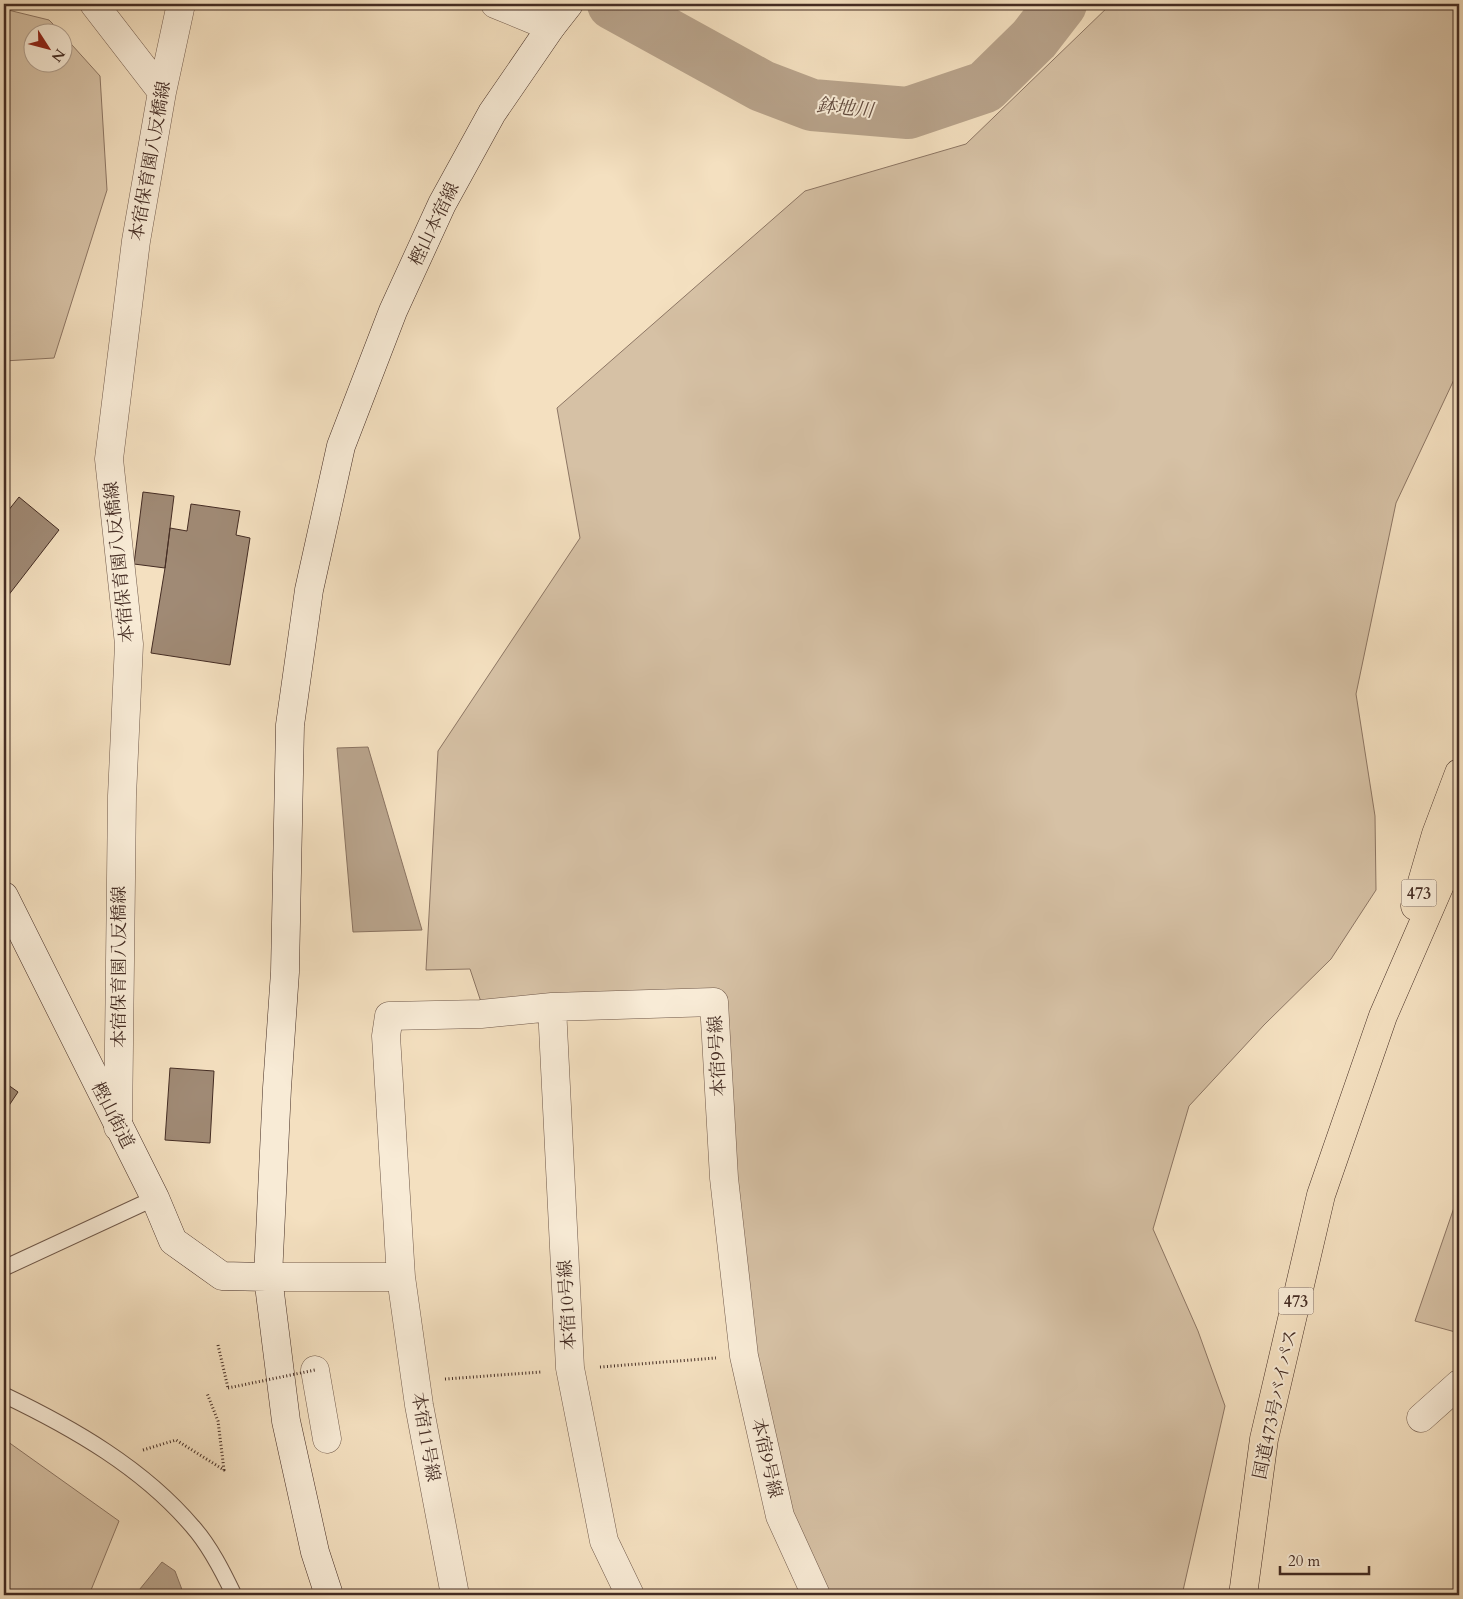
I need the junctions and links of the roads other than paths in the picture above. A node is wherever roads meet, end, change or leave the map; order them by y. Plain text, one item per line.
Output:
1 (94, 4) edge
2 (181, 4) edge
3 (495, 4) edge
4 (559, 16) edge
5 (162, 92) junction
6 (1459, 773) edge
7 (1459, 840) edge
8 (4, 896) edge
9 (552, 1007) junction
10 (1383, 1016) junction
11 (118, 1126) junction
12 (155, 1198) junction
13 (4, 1268) edge
14 (268, 1277) junction
15 (401, 1277) junction
16 (315, 1370) road end
17 (1459, 1384) edge
18 (4, 1395) edge
19 (1421, 1418) dead end
20 (326, 1439) dead end
21 (234, 1595) edge
22 (330, 1595) edge
23 (455, 1595) edge
24 (630, 1595) edge
25 (816, 1595) edge
26 (1243, 1595) edge

1 - 5 street
2 - 5 street, 本宿保育園八反橋線
3 - 4 street
4 - 14 street, 樫山本宿線
5 - 11 street, 本宿保育園八反橋線
6 - 10 highway, 国道473号バイパス / 473
7 - 10 highway, 国道473号バイパス / 473
8 - 11 street, 樫山街道
9 - 15 street, 本宿9号線
9 - 24 street, 本宿10号線
9 - 25 street, 本宿9号線
10 - 26 highway, 国道473号バイパス / 473
11 - 12 street, 樫山街道
12 - 13 lane
12 - 14 street, 樫山街道
14 - 15 street, 樫山街道
14 - 22 street, 樫山本宿線
15 - 23 street, 本宿11号線
16 - 20 street
17 - 19 street
18 - 21 lane

